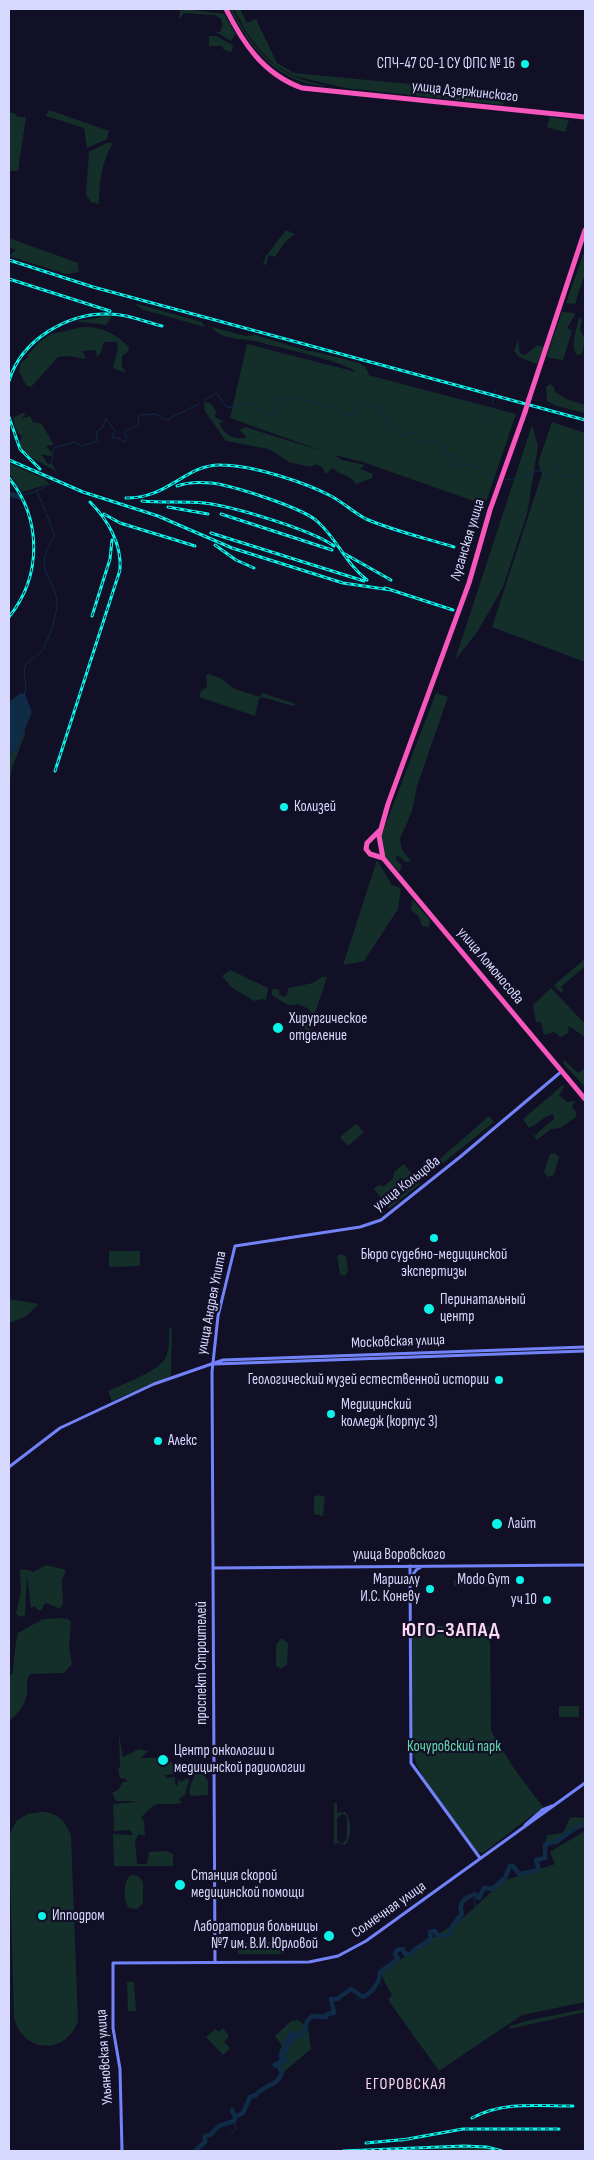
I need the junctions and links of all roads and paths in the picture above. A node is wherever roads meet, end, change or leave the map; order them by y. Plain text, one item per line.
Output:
1 (227, 9) edge
2 (585, 116) edge
3 (585, 230) edge
4 (380, 829) junction
5 (370, 840) junction
6 (379, 846) junction
7 (375, 854) junction
8 (383, 858) junction
9 (562, 1071) junction
10 (585, 1099) edge
11 (235, 1246) joint
12 (585, 1349) edge
13 (212, 1364) junction
14 (9, 1467) edge
15 (585, 1565) edge
16 (410, 1566) junction
17 (426, 1566) junction
18 (213, 1568) junction
19 (410, 1582) junction
20 (585, 1783) edge
21 (480, 1858) junction
22 (215, 1961) junction
23 (115, 1962) joint
24 (122, 2151) edge

1 - 2 highway, улица Дзержинского
3 - 4 highway, Луганская улица, bridge
4 - 5 highway
4 - 6 highway, Луганская улица
5 - 6 highway
5 - 7 highway
6 - 7 highway
6 - 8 highway, улица Ломоносова
7 - 8 highway
8 - 9 highway, улица Ломоносова
9 - 10 highway, улица Ломоносова
9 - 11 main road, улица Кольцова
11 - 13 main road, улица Андрея Упита
12 - 13 main road, Московская улица
13 - 14 main road, Московская улица
13 - 18 main road, проспект Строителей
15 - 17 main road, улица Воровского
16 - 17 main road, улица Воровского
16 - 18 main road, улица Воровского
16 - 19 main road
17 - 19 main road
18 - 22 main road, проспект Строителей
19 - 21 main road
20 - 21 main road, Солнечная улица
21 - 22 main road, Солнечная улица
22 - 23 main road, Солнечная улица
23 - 24 main road, Ульяновская улица

